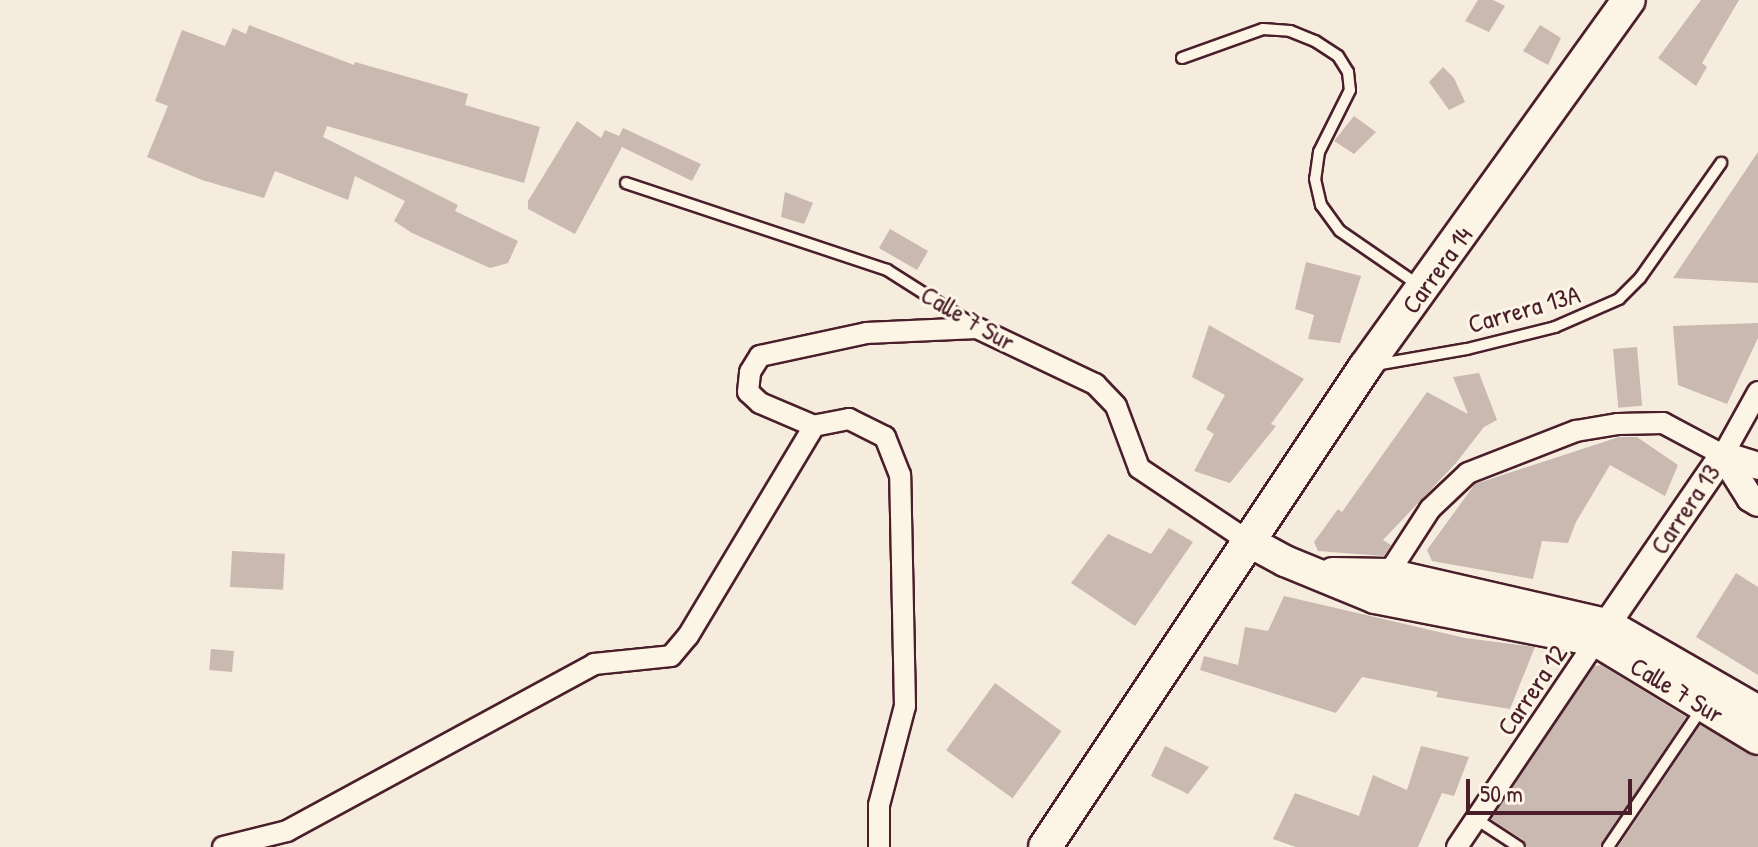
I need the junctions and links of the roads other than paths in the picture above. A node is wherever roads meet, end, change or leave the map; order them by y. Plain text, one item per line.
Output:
1 (1629, 0) edge
2 (1182, 58) dead end
3 (1721, 163) dead end
4 (626, 183) dead end
5 (1425, 289) junction
6 (977, 328) junction
7 (1365, 367) junction
8 (1758, 392) edge
9 (814, 426) junction
10 (1723, 455) junction
11 (1758, 466) edge
12 (1758, 503) edge
13 (1248, 541) junction
14 (1317, 572) junction
15 (1388, 574) junction
16 (1601, 632) junction
17 (1703, 707) junction
18 (1758, 711) edge
19 (1758, 739) edge
20 (1476, 819) junction
21 (223, 847) edge
22 (879, 847) edge
23 (1045, 847) edge
24 (1457, 847) edge
25 (1519, 847) edge
26 (1608, 847) edge

1 - 5 main road, Carrera 14
2 - 5 lane
3 - 7 lane, Carrera 13A
4 - 6 lane, Calle 7 Sur
5 - 7 main road, Carrera 14
6 - 9 street
6 - 13 street, Calle 7 Sur
7 - 13 main road, Carrera 14
8 - 10 street, Carrera 13
9 - 21 street
9 - 22 street
10 - 11 street
10 - 12 street
10 - 15 street
10 - 16 street, Carrera 13
13 - 14 main road
13 - 23 main road, Carrera 14
14 - 15 main road
14 - 16 main road
15 - 16 main road
16 - 17 main road, Calle 7 Sur
16 - 18 main road, Calle 7 Sur
16 - 20 street, Carrera 12
17 - 19 main road, Calle 7 Sur
17 - 26 lane
20 - 24 street, Carrera 12
20 - 25 lane

